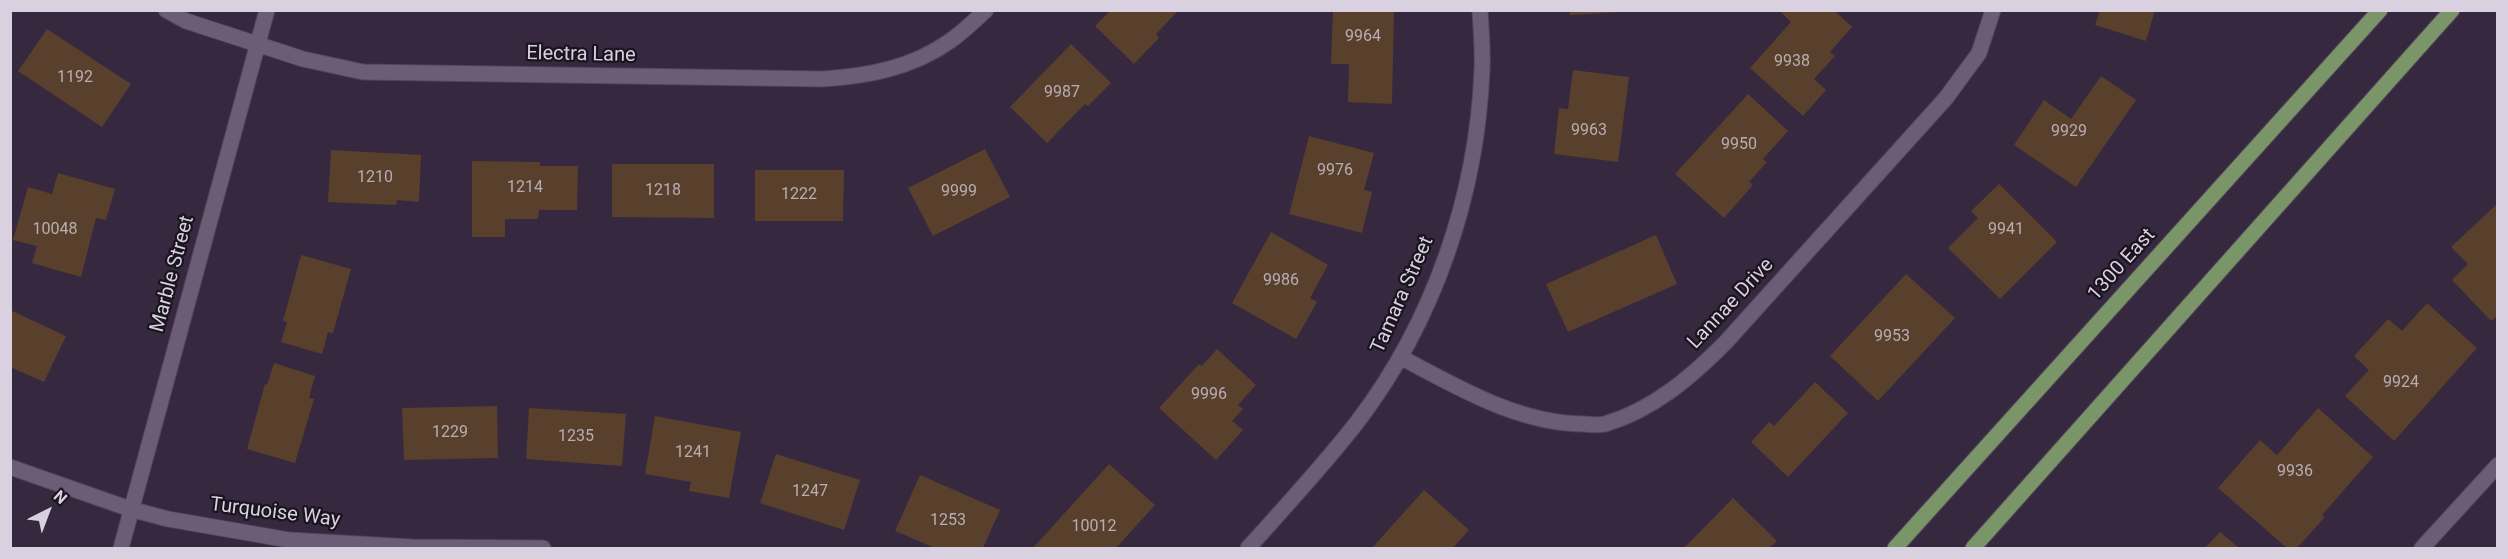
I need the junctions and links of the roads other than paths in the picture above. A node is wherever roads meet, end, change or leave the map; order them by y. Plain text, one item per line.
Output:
1 (166, 10) edge
2 (267, 10) edge
3 (986, 10) edge
4 (1480, 10) edge
5 (1993, 10) edge
6 (2380, 10) edge
7 (2452, 10) edge
8 (257, 45) junction
9 (1400, 357) junction
10 (2498, 465) edge
11 (10, 467) edge
12 (130, 508) junction
13 (121, 549) edge
14 (543, 549) edge
15 (1248, 549) edge
16 (1895, 549) edge
17 (1973, 549) edge
18 (2422, 549) edge

1 - 8 street, Electra Lane
2 - 8 street, Marble Street
3 - 8 street, Electra Lane
4 - 9 street, Tamara Street
5 - 9 street, Lannae Drive
6 - 16 main road, 1300 East
7 - 17 main road
8 - 12 street, Marble Street
9 - 15 street, Tamara Street
10 - 18 street
11 - 12 street, Turquoise Way
12 - 13 street, Marble Street
12 - 14 street, Turquoise Way

